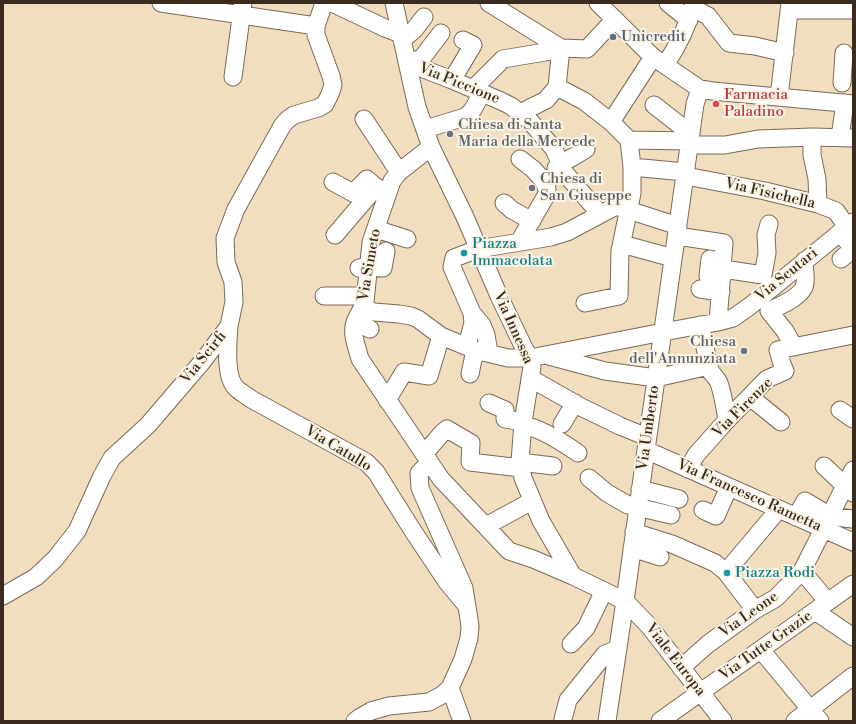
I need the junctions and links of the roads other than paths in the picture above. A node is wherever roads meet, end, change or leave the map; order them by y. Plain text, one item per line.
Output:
1 (324, 3) edge
2 (332, 3) edge
3 (394, 3) edge
4 (489, 3) edge
5 (598, 3) edge
6 (668, 3) edge
7 (161, 4) edge
8 (790, 6) edge
9 (242, 9) edge
10 (692, 10) edge
11 (853, 10) edge
12 (424, 17) dead end
13 (615, 20) junction
14 (316, 26) junction
15 (441, 33) dead end
16 (402, 37) junction
17 (462, 40) dead end
18 (561, 48) junction
19 (784, 52) junction
20 (844, 53) dead end
21 (659, 61) junction
22 (408, 63) junction
23 (233, 77) dead end
24 (452, 80) junction
25 (557, 86) junction
26 (700, 89) junction
27 (477, 91) junction
28 (780, 97) junction
29 (844, 97) edge
30 (654, 105) dead end
31 (520, 113) junction
32 (364, 119) dead end
33 (611, 122) junction
34 (425, 129) junction
35 (812, 137) junction
36 (846, 137) edge
37 (629, 140) junction
38 (690, 140) junction
39 (431, 147) junction
40 (586, 149) dead end
41 (520, 159) dead end
42 (632, 167) junction
43 (399, 172) junction
44 (685, 172) junction
45 (551, 173) junction
46 (333, 182) dead end
47 (382, 190) junction
48 (504, 203) dead end
49 (818, 204) junction
50 (629, 210) junction
51 (600, 214) junction
52 (532, 221) junction
53 (769, 224) dead end
54 (847, 227) edge
55 (376, 229) junction
56 (677, 231) junction
57 (335, 235) dead end
58 (407, 239) dead end
59 (519, 242) junction
60 (622, 244) junction
61 (478, 249) junction
62 (850, 249) edge
63 (386, 251) dead end
64 (673, 258) junction
65 (804, 261) junction
66 (364, 268) junction
67 (719, 274) junction
68 (700, 289) dead end
69 (324, 296) dead end
70 (364, 302) junction
71 (584, 303) dead end
72 (750, 306) junction
73 (769, 311) junction
74 (472, 313) junction
75 (355, 322) junction
76 (718, 322) junction
77 (700, 325) junction
78 (229, 326) junction
79 (370, 330) dead end
80 (663, 332) junction
81 (853, 335) edge
82 (441, 336) junction
83 (794, 347) junction
84 (476, 350) junction
85 (538, 356) junction
86 (709, 366) junction
87 (470, 374) dead end
88 (530, 378) junction
89 (656, 378) junction
90 (750, 397) junction
91 (387, 400) junction
92 (489, 403) dead end
93 (575, 403) junction
94 (728, 420) junction
95 (781, 422) dead end
96 (523, 424) junction
97 (562, 424) dead end
98 (646, 443) junction
99 (578, 453) dead end
100 (427, 459) junction
101 (521, 465) junction
102 (553, 466) dead end
103 (824, 466) dead end
104 (688, 469) junction
105 (853, 470) edge
106 (589, 478) dead end
107 (729, 487) junction
108 (640, 489) junction
109 (849, 490) edge
110 (679, 498) dead end
111 (532, 500) junction
112 (638, 507) junction
113 (779, 509) junction
114 (703, 510) dead end
115 (671, 515) dead end
116 (852, 519) dead end
117 (827, 522) junction
118 (486, 526) junction
119 (633, 540) junction
120 (853, 542) edge
121 (660, 557) dead end
122 (725, 565) junction
123 (802, 571) junction
124 (573, 576) junction
125 (853, 584) edge
126 (604, 591) junction
127 (3, 596) edge
128 (625, 601) junction
129 (467, 606) junction
130 (822, 606) junction
131 (755, 610) junction
132 (853, 637) edge
133 (571, 644) dead end
134 (618, 649) junction
135 (761, 650) junction
136 (681, 668) junction
137 (853, 676) edge
138 (450, 688) junction
139 (700, 693) junction
140 (815, 715) edge
141 (563, 719) dead end
142 (355, 721) edge
143 (462, 721) edge
144 (607, 721) edge
145 (660, 721) edge
146 (723, 721) edge
147 (795, 721) edge

1 - 14 street
2 - 16 street
3 - 16 street, Via Innessa
4 - 18 street
5 - 13 street
6 - 10 street
7 - 9 street
8 - 11 street
8 - 19 street
9 - 14 street
9 - 23 street
10 - 19 street
10 - 21 street
12 - 16 street
13 - 18 street
13 - 21 street
14 - 78 street, Via Scirfi
15 - 22 street
16 - 22 street, Via Innessa
17 - 24 street
18 - 25 street
18 - 27 street
19 - 28 street
20 - 29 street
21 - 26 street
21 - 33 street
22 - 24 street, Via Piccione
22 - 34 street, Via Innessa
24 - 27 street, Via Piccione
25 - 31 street
25 - 33 street
26 - 28 street
26 - 38 street, Via Umberto
27 - 31 street, Via Piccione
27 - 34 street
28 - 29 street
29 - 36 street
30 - 38 street
31 - 45 street, Via Piccione
32 - 43 street
33 - 37 street
34 - 39 street, Via Innessa
35 - 36 street
35 - 38 street
35 - 49 street
37 - 38 street
37 - 42 street
38 - 44 street, Via Umberto
39 - 43 street, Via Simeto
39 - 61 street, Via Innessa
40 - 45 street
41 - 45 street
42 - 44 street, Via Fisichella
42 - 50 street
43 - 47 street, Via Simeto
44 - 49 street, Via Fisichella
44 - 56 street, Via Umberto
45 - 51 street, Via Piccione
45 - 52 street
46 - 47 street
47 - 55 street, Via Simeto
47 - 57 street
48 - 52 street
49 - 54 street, Via Fisichella
50 - 51 street
50 - 56 street
50 - 60 street
51 - 59 street
52 - 59 street
53 - 67 street
54 - 62 street, Via Fisichella
54 - 65 street, Via Scutari
55 - 58 street
55 - 66 street, Via Simeto
56 - 64 street, Via Umberto
56 - 67 street
59 - 61 street
60 - 64 street
60 - 71 street
61 - 74 street
61 - 85 street, Via Innessa
63 - 66 street
64 - 80 street, Via Umberto
65 - 72 street, Via Scutari
65 - 73 street
66 - 70 street, Via Simeto
67 - 68 street
67 - 76 street
69 - 70 street
70 - 75 street, Via Simeto
70 - 82 street
72 - 73 street
72 - 76 street, Via Scutari
73 - 83 street
74 - 84 street
74 - 84 street
75 - 79 street
75 - 91 street, Via Simeto
76 - 77 street, Via Scutari
77 - 80 street, Via Scutari
77 - 86 street
78 - 127 street, Via Scirfi
78 - 129 street, Via Catullo
80 - 85 street, Via Scutari
80 - 89 street, Via Umberto
81 - 83 street, Via Firenze
82 - 84 street
82 - 91 street
83 - 90 street, Via Firenze
84 - 85 street
84 - 87 street
85 - 88 street, Via Innessa
85 - 89 street
86 - 89 street
86 - 94 street
88 - 93 street, Via Francesco Rametta
88 - 96 street, Via Innessa
89 - 98 street, Via Umberto
90 - 94 street, Via Firenze
90 - 95 street
91 - 100 street, Via Simeto
92 - 96 street
93 - 97 street
93 - 98 street, Via Francesco Rametta
94 - 104 street, Via Firenze
96 - 99 street
96 - 101 street, Via Innessa
98 - 104 street, Via Francesco Rametta
98 - 108 street, Via Umberto
100 - 101 street
100 - 118 street, Via Simeto
100 - 129 street
101 - 102 street
101 - 111 street, Via Innessa
103 - 109 street
104 - 107 street, Via Francesco Rametta
105 - 109 street, Via Leone
106 - 112 street
107 - 113 street, Via Francesco Rametta
107 - 114 street
108 - 110 street
108 - 112 street, Via Umberto
109 - 117 street, Via Leone
111 - 118 street
111 - 124 street, Via Innessa
112 - 115 street
112 - 119 street, Via Umberto
113 - 117 street, Via Francesco Rametta
113 - 122 street
116 - 117 street
117 - 120 street, Via Francesco Rametta
117 - 123 street, Via Leone
118 - 124 street, Via Simeto
119 - 121 street
119 - 122 street
119 - 128 street, Via Umberto
122 - 131 street
123 - 130 street
123 - 131 street, Via Leone
124 - 126 street
125 - 130 street, Via Tutte Grazie
126 - 128 street
126 - 133 street
128 - 134 street, Via Umberto
128 - 136 street, Viale Europa
129 - 138 street
130 - 132 street
130 - 135 street, Via Tutte Grazie
131 - 136 street, Via Leone
134 - 141 street
134 - 144 street, Via Umberto
135 - 139 street, Via Tutte Grazie
135 - 140 street
136 - 139 street, Viale Europa
137 - 140 street
138 - 142 street
138 - 143 street
139 - 145 street, Via Tutte Grazie
139 - 146 street, Viale Europa
140 - 147 street

